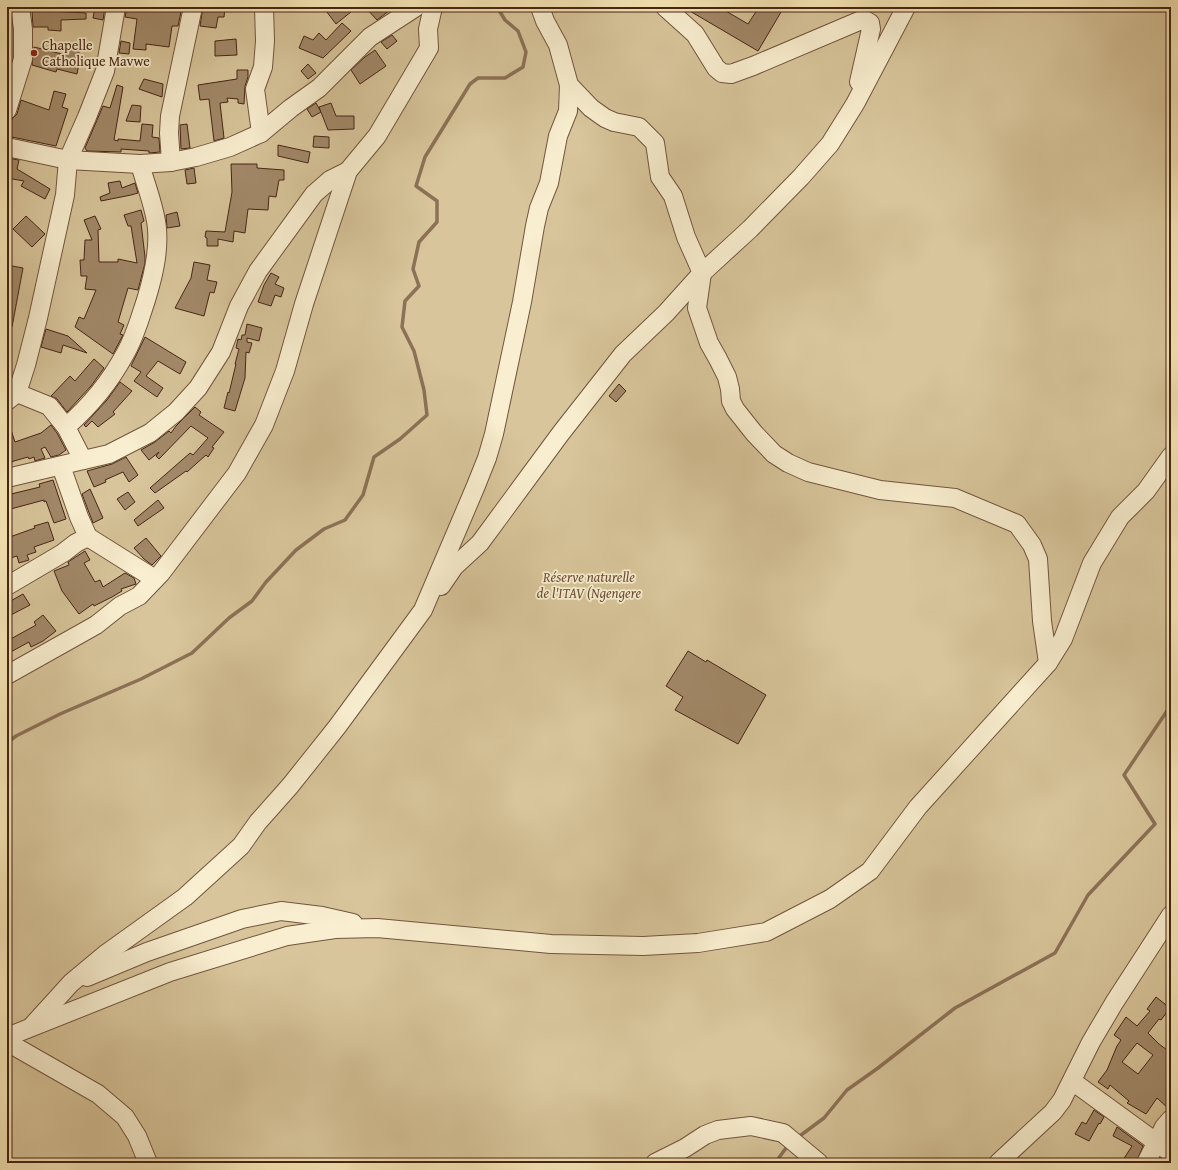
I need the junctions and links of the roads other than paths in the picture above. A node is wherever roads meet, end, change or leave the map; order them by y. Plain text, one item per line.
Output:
1 (20, 7) edge
2 (116, 7) edge
3 (193, 7) edge
4 (264, 7) edge
5 (416, 7) edge
6 (433, 7) edge
7 (540, 7) edge
8 (665, 7) edge
9 (906, 7) edge
10 (428, 29) junction
11 (569, 86) junction
12 (855, 104) junction
13 (7, 110) edge
14 (261, 133) junction
15 (7, 147) edge
16 (68, 160) junction
17 (171, 162) junction
18 (140, 164) junction
19 (348, 171) junction
20 (702, 273) junction
21 (12, 397) edge
22 (66, 427) junction
23 (1171, 456) edge
24 (83, 460) junction
25 (61, 466) junction
26 (7, 478) edge
27 (88, 537) junction
28 (155, 579) junction
29 (7, 586) edge
30 (423, 610) junction
31 (1048, 663) junction
32 (7, 675) edge
33 (1171, 915) edge
34 (377, 928) junction
35 (71, 983) junction
36 (29, 1029) junction
37 (7, 1037) edge
38 (7, 1042) edge
39 (1072, 1081) junction
40 (1171, 1119) edge
41 (1156, 1141) junction
42 (1171, 1153) edge
43 (148, 1163) edge
44 (654, 1163) edge
45 (819, 1163) edge
46 (998, 1163) edge
47 (1146, 1163) edge

1 - 13 street
2 - 16 street
3 - 17 street
4 - 14 street
5 - 10 street
5 - 14 street
6 - 10 street
7 - 11 street
8 - 12 street
9 - 12 street
10 - 19 street
11 - 20 street
11 - 30 street
12 - 20 street
14 - 17 street
15 - 16 street
16 - 18 street
16 - 21 street
17 - 18 street
18 - 22 street
19 - 24 street
19 - 28 street
20 - 30 street
20 - 31 street
21 - 22 street
22 - 24 street
23 - 31 street
24 - 25 street
25 - 26 street
25 - 27 street
27 - 28 street
27 - 29 street
28 - 32 street
30 - 35 street
31 - 34 street
33 - 39 street
34 - 35 street
34 - 36 street
35 - 36 street
36 - 37 street
38 - 43 street
39 - 41 street
39 - 46 street
40 - 41 street
41 - 42 street
41 - 47 street
44 - 45 street

